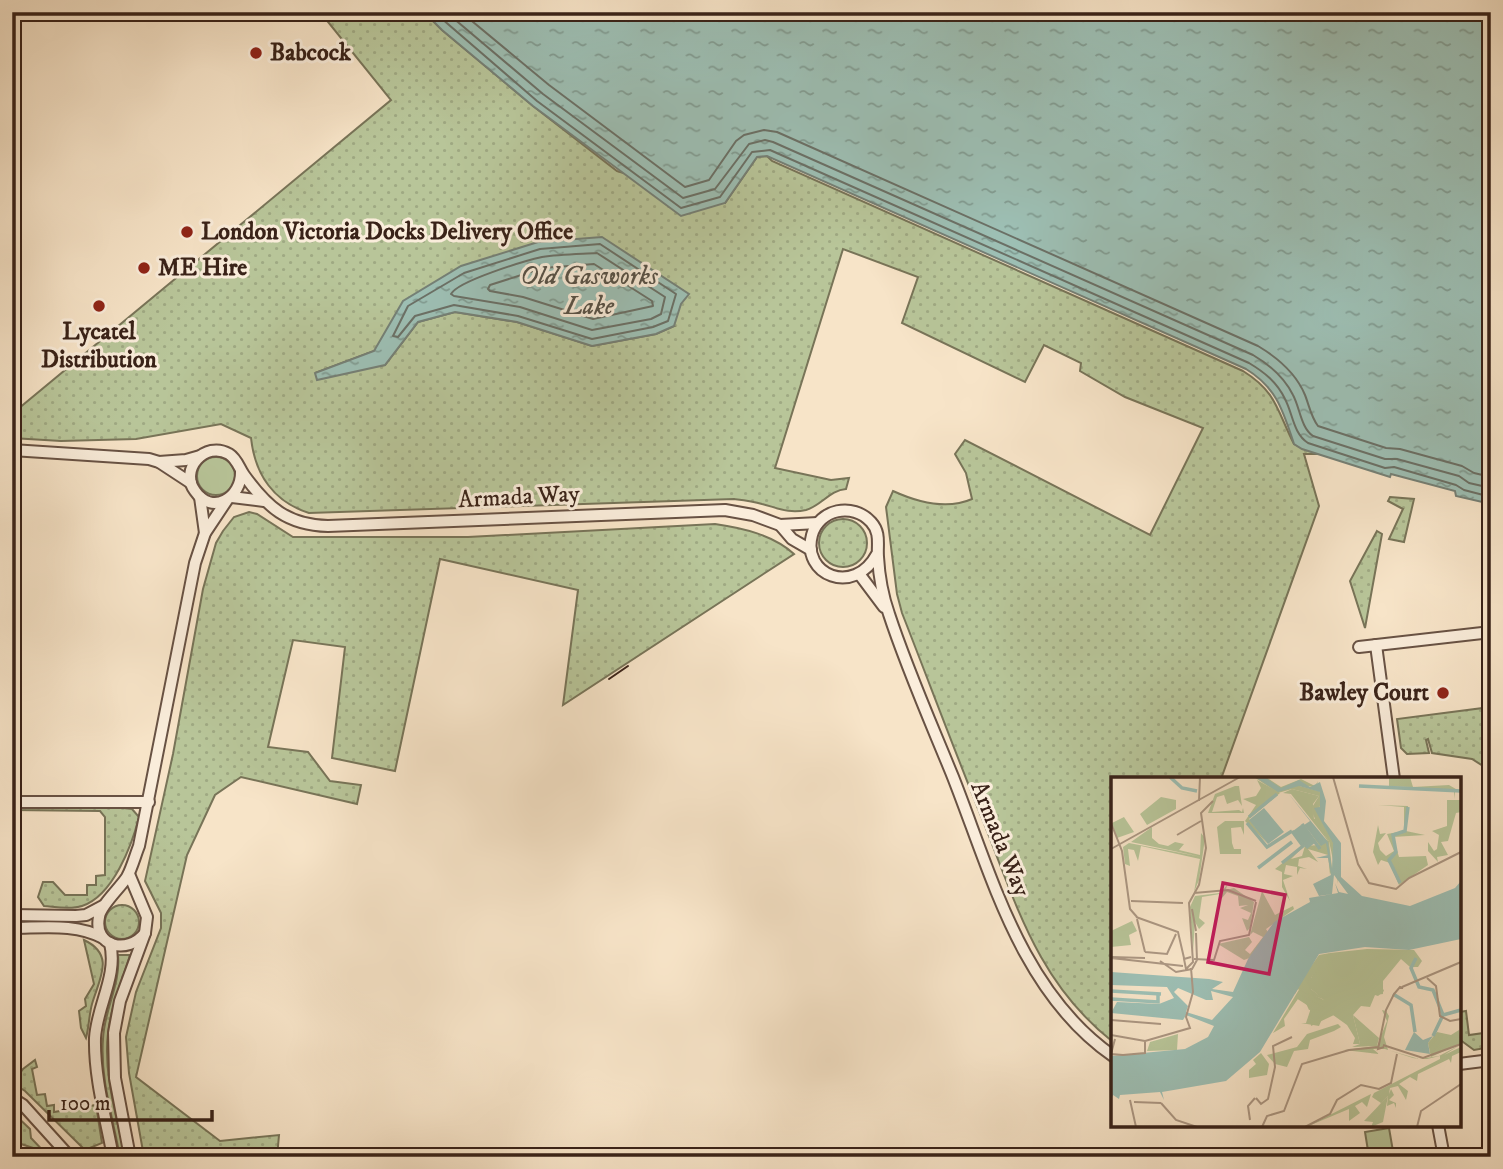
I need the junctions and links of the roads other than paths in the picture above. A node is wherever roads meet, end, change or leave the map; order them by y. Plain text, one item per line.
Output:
1 (12, 450) edge
2 (200, 456) junction
3 (159, 462) junction
4 (241, 471) junction
5 (191, 482) junction
6 (200, 497) junction
7 (229, 498) junction
8 (264, 501) junction
9 (818, 523) junction
10 (780, 525) junction
11 (205, 533) junction
12 (811, 550) junction
13 (877, 554) junction
14 (860, 575) junction
15 (888, 612) junction
16 (1491, 632) edge
17 (1376, 645) junction
18 (1359, 647) dead end
19 (1394, 777) edge
20 (12, 802) edge
21 (149, 802) junction
22 (129, 874) junction
23 (107, 903) junction
24 (141, 904) junction
25 (12, 915) edge
26 (12, 928) edge
27 (145, 933) junction
28 (108, 941) junction
29 (1111, 1055) edge
30 (1491, 1060) edge
31 (1461, 1064) edge
32 (12, 1098) edge
33 (1438, 1127) edge
34 (71, 1157) edge
35 (113, 1157) edge
36 (130, 1157) edge
37 (1444, 1157) edge

1 - 3 street
2 - 3 street
2 - 4 street, Armada Way
2 - 5 street
3 - 5 street
4 - 7 street
4 - 8 street, Armada Way
5 - 6 street
6 - 7 street, Armada Way
6 - 11 street
7 - 8 street, Armada Way
7 - 11 street
8 - 10 street, Armada Way
9 - 10 street, Armada Way
9 - 12 street
9 - 13 street, Armada Way
10 - 12 street, Armada Way
11 - 21 street
12 - 14 street, Armada Way
13 - 14 street
13 - 15 street, Armada Way
14 - 15 street, Armada Way
15 - 29 street, Armada Way
16 - 17 street
17 - 18 street
17 - 19 street
20 - 21 street
21 - 22 street
22 - 23 street
22 - 24 street
23 - 24 street
23 - 25 street
23 - 28 street
24 - 27 street
26 - 28 street
27 - 28 street
27 - 36 street
28 - 35 street
30 - 31 street
32 - 34 street
33 - 37 street

